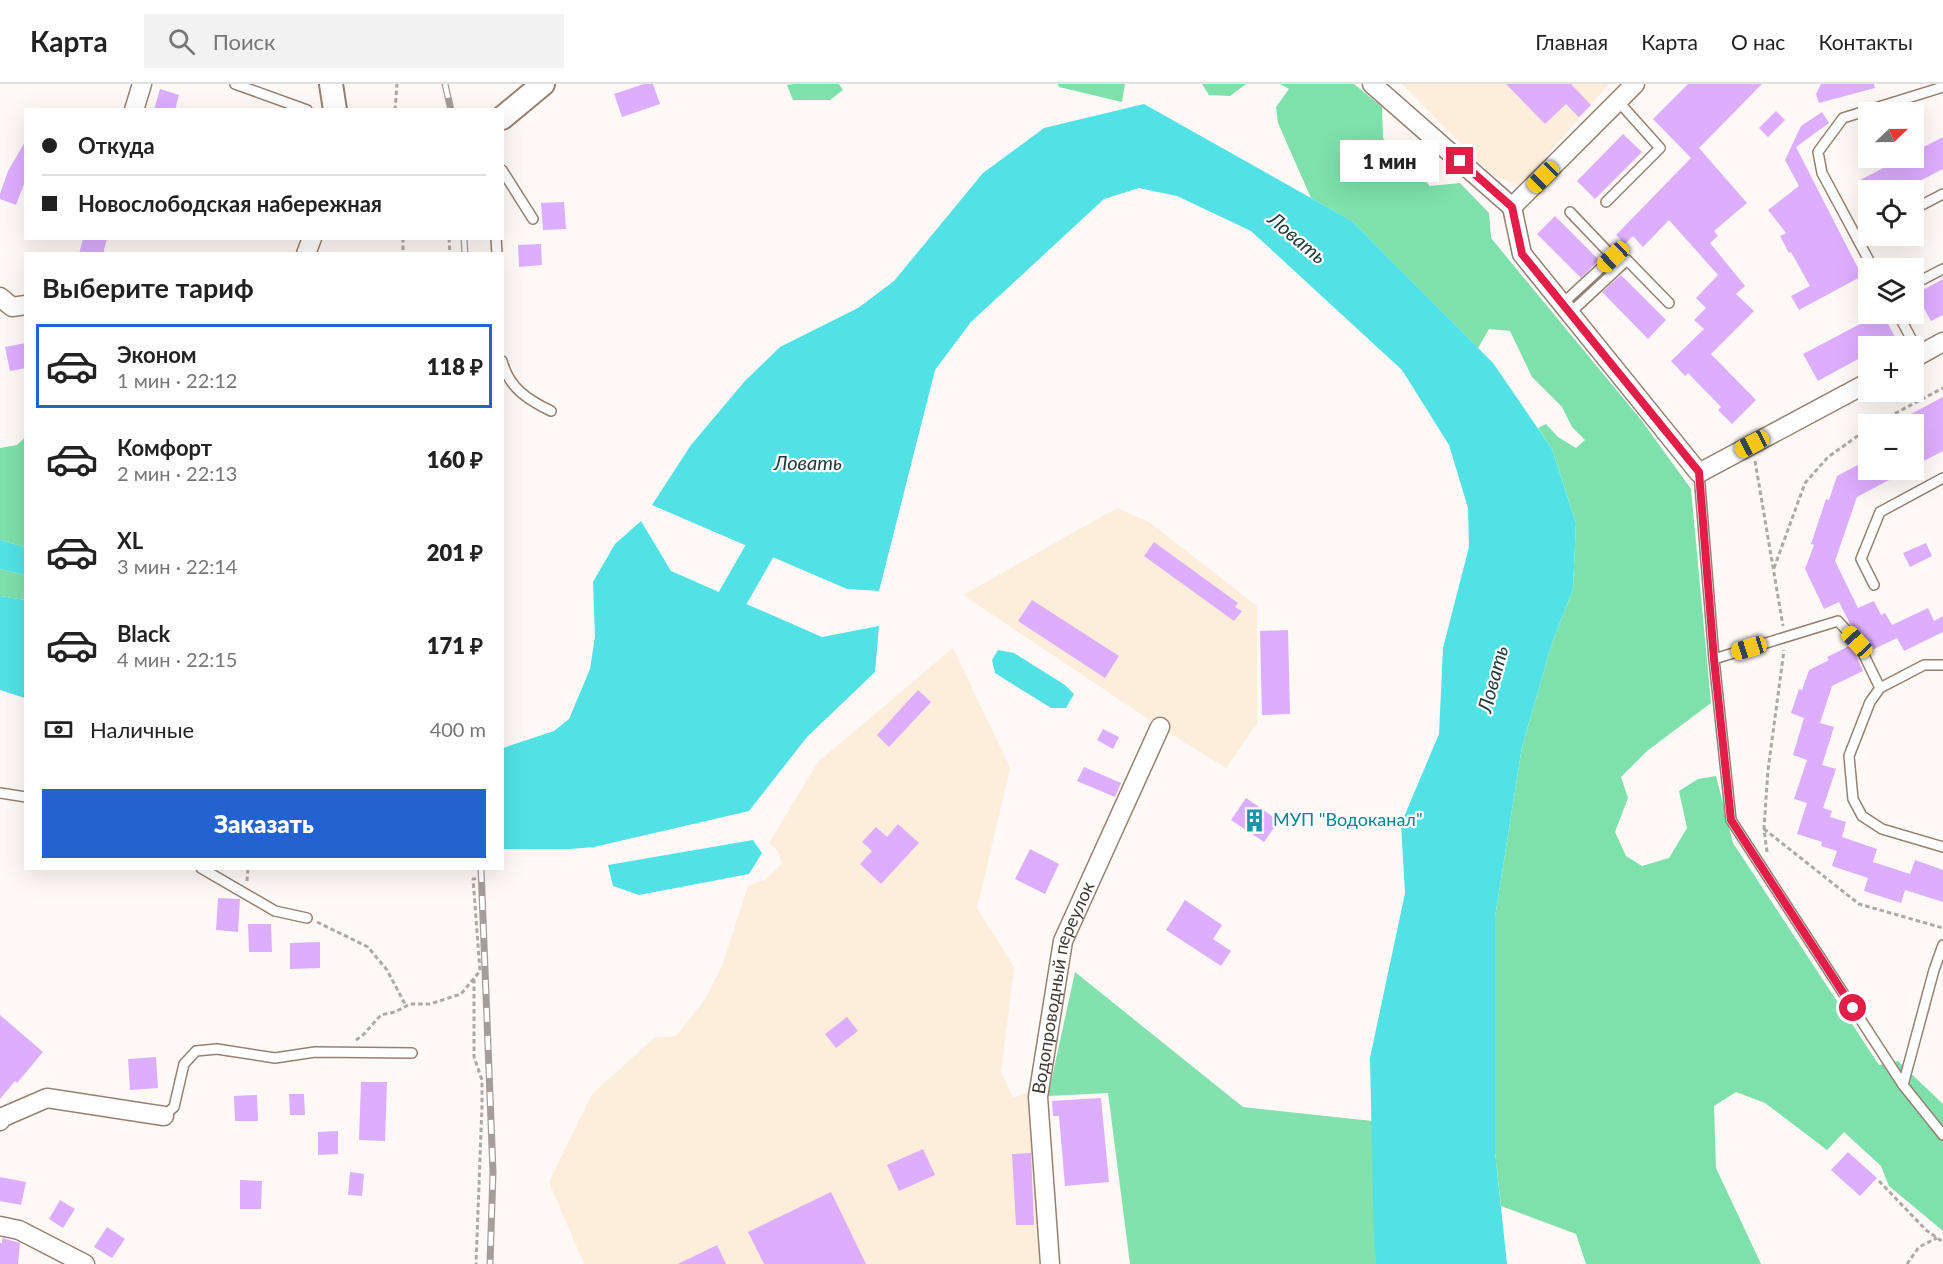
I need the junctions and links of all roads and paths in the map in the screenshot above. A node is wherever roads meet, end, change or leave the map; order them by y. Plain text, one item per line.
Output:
1 (142, 84) edge
2 (235, 84) edge
3 (330, 84) edge
4 (397, 84) edge
5 (543, 84) edge
6 (1372, 84) edge
7 (1635, 84) edge
8 (1943, 87) edge
9 (1618, 101) junction
10 (136, 108) edge
11 (301, 108) edge
12 (335, 108) edge
13 (395, 108) edge
14 (504, 116) edge
15 (504, 173) edge
16 (1943, 194) edge
17 (1606, 202) dead end
18 (1924, 203) edge
19 (1512, 207) junction
20 (1570, 212) dead end
21 (533, 219) dead end
22 (1869, 258) edge
23 (1943, 269) edge
24 (1924, 279) edge
25 (0, 297) edge
26 (1669, 303) dead end
27 (24, 305) edge
28 (1566, 308) junction
29 (1943, 342) edge
30 (1924, 352) edge
31 (504, 368) edge
32 (1858, 388) edge
33 (1943, 388) edge
34 (551, 411) dead end
35 (1894, 414) edge
36 (1858, 436) edge
37 (1752, 444) junction
38 (1699, 472) junction
39 (1943, 478) edge
40 (1773, 570) junction
41 (1874, 585) dead end
42 (1785, 638) junction
43 (1714, 659) junction
44 (1943, 665) edge
45 (1880, 688) junction
46 (1160, 727) dead end
47 (0, 793) edge
48 (24, 797) edge
49 (1764, 829) junction
50 (1943, 847) edge
51 (204, 870) edge
52 (481, 870) edge
53 (1766, 874) junction
54 (307, 918) joint
55 (1943, 928) edge
56 (1943, 945) edge
57 (1939, 971) edge
58 (474, 979) junction
59 (406, 1006) junction
60 (337, 1052) junction
61 (412, 1053) dead end
62 (1903, 1085) junction
63 (164, 1116) joint
64 (0, 1121) edge
65 (1943, 1135) edge
66 (1879, 1181) dead end
67 (0, 1226) edge
68 (1937, 1238) junction
69 (1943, 1242) edge
70 (85, 1264) edge
71 (476, 1264) edge
72 (1050, 1264) edge
73 (1906, 1264) edge

1 - 10 street
2 - 11 lane
3 - 12 street
4 - 13 path
5 - 14 street
6 - 19 street
7 - 9 street
8 - 22 lane
9 - 17 lane
9 - 19 street
15 - 21 lane
16 - 18 lane
19 - 28 street
20 - 28 lane
23 - 24 lane
25 - 27 street
26 - 28 lane
28 - 38 street
29 - 30 street
31 - 34 lane
32 - 37 street
33 - 35 path
36 - 40 path
37 - 38 street
37 - 40 path
38 - 43 lane
39 - 41 lane
40 - 42 path
42 - 43 lane
42 - 45 lane
42 - 49 path
43 - 53 lane
44 - 45 lane
45 - 50 lane
46 - 72 street, Водопроводный переулок
47 - 48 lane
49 - 53 path
49 - 55 path
51 - 54 lane
52 - 58 path
53 - 62 lane
54 - 59 path
56 - 57 lane
57 - 62 lane
58 - 59 path
58 - 71 path
59 - 60 path
60 - 61 lane
60 - 63 lane
62 - 65 lane
63 - 64 street
66 - 68 path
67 - 70 street
68 - 69 path
68 - 73 path

